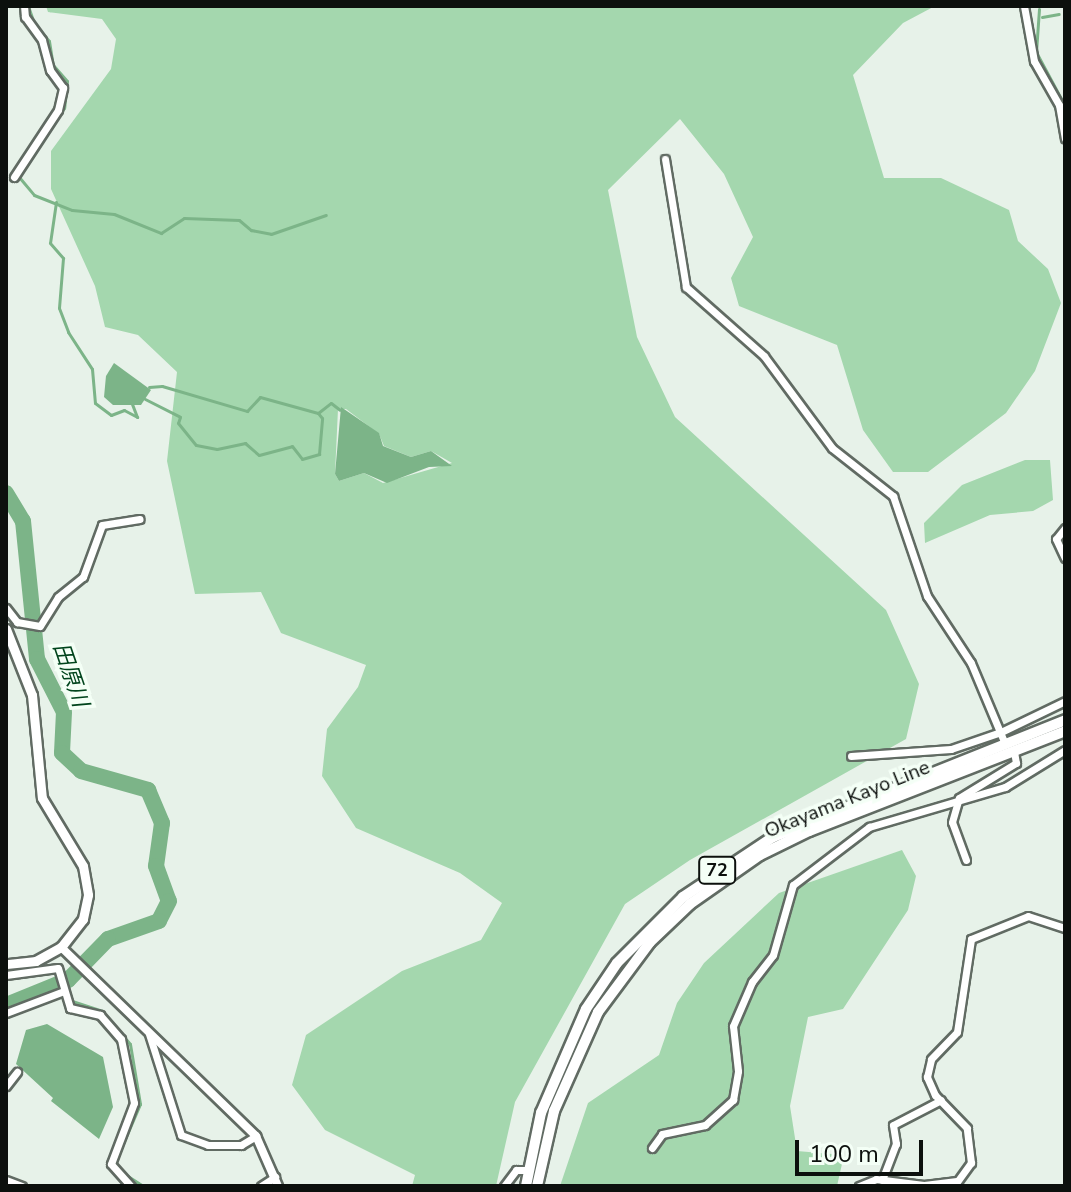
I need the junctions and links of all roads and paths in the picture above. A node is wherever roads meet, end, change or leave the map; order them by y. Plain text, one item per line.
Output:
1 (24, 6) edge
2 (1034, 6) edge
3 (1024, 7) edge
4 (1065, 138) edge
5 (665, 159) dead end
6 (14, 177) dead end
7 (140, 519) dead end
8 (1065, 528) edge
9 (1065, 558) edge
10 (6, 608) edge
11 (6, 629) edge
12 (1065, 701) edge
13 (1065, 712) edge
14 (1065, 720) edge
15 (1065, 731) edge
16 (1001, 732) junction
17 (1018, 739) junction
18 (1005, 744) junction
19 (1065, 750) edge
20 (1014, 752) junction
21 (851, 756) dead end
22 (959, 798) junction
23 (966, 860) dead end
24 (1065, 928) edge
25 (61, 947) junction
26 (6, 964) edge
27 (6, 975) edge
28 (63, 986) junction
29 (6, 1013) edge
30 (149, 1034) junction
31 (17, 1072) dead end
32 (6, 1086) edge
33 (941, 1100) junction
34 (256, 1136) junction
35 (652, 1148) dead end
36 (528, 1170) junction
37 (882, 1180) junction
38 (277, 1181) edge
39 (9, 1183) edge
40 (955, 1184) edge
41 (22, 1186) edge
42 (131, 1186) edge
43 (261, 1186) edge
44 (504, 1186) edge
45 (526, 1186) edge
46 (537, 1186) edge
47 (859, 1186) edge

1 - 6 street
2 - 3 street
3 - 4 street
5 - 16 street
7 - 10 street
8 - 9 street
11 - 25 main road
12 - 16 street
13 - 17 main road, Okayama Kayo Line / 72
14 - 17 main road, Okayama Kayo Line / 72
15 - 20 main road, Okayama Kayo Line / 72
16 - 18 street
16 - 21 street
17 - 18 main road, Okayama Kayo Line / 72
18 - 36 main road, Okayama Kayo Line / 72
19 - 22 street
20 - 22 street
20 - 46 main road, Okayama Kayo Line / 72
22 - 23 street
22 - 35 street
24 - 33 street
25 - 26 main road
25 - 30 street
27 - 28 street
28 - 29 street
28 - 42 street
30 - 34 street
30 - 34 street
31 - 32 street
33 - 37 street
33 - 40 street
34 - 38 street
36 - 44 street
36 - 45 main road, Okayama Kayo Line / 72
37 - 40 street
37 - 47 street
38 - 43 street
39 - 41 street

